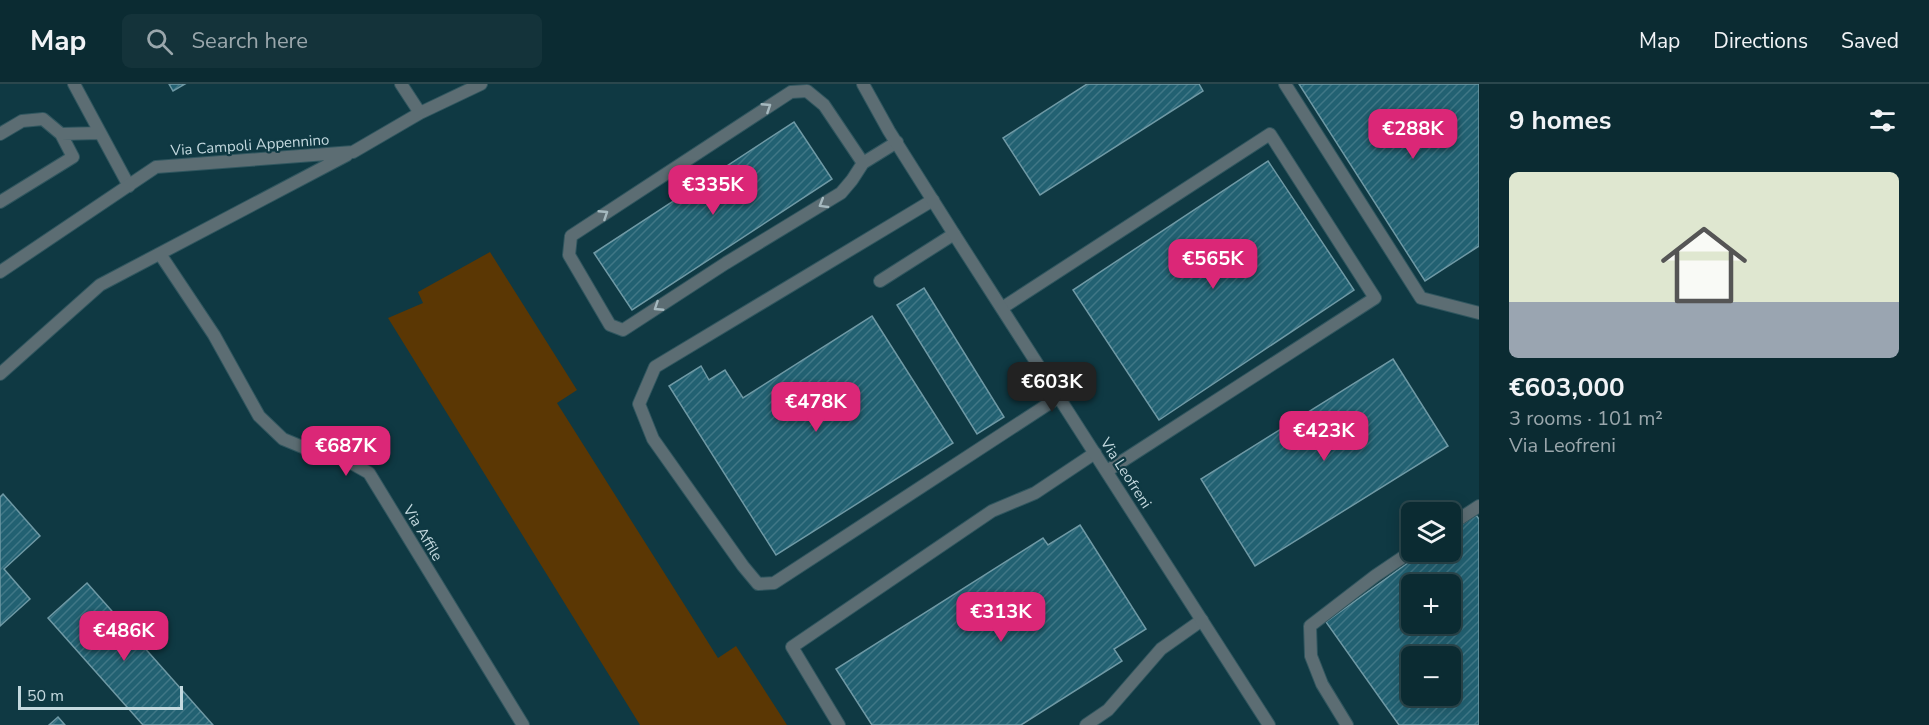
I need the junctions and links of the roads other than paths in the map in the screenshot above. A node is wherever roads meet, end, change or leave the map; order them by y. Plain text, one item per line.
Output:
1 (74, 84) edge
2 (401, 84) edge
3 (481, 84) edge
4 (863, 84) edge
5 (1285, 84) edge
6 (459, 89) edge
7 (420, 113) junction
8 (100, 133) junction
9 (0, 134) edge
10 (61, 134) junction
11 (897, 142) junction
12 (353, 152) junction
13 (864, 163) junction
14 (129, 186) junction
15 (933, 200) junction
16 (0, 202) edge
17 (954, 234) junction
18 (160, 254) junction
19 (0, 272) edge
20 (880, 281) dead end
21 (1002, 308) junction
22 (1479, 313) edge
23 (0, 374) edge
24 (1059, 397) junction
25 (1095, 453) junction
26 (1107, 471) junction
27 (1479, 506) edge
28 (1461, 518) edge
29 (1401, 558) edge
30 (1202, 620) junction
31 (523, 725) edge
32 (839, 725) edge
33 (1086, 725) edge
34 (1269, 725) edge
35 (1347, 725) edge

1 - 8 street
2 - 7 street
3 - 6 street, Via Campoli Appennino
4 - 11 street, Via Leofreni
5 - 22 street
6 - 7 street, Via Campoli Appennino
7 - 12 street, Via Campoli Appennino
8 - 10 street
8 - 14 street
9 - 10 street
10 - 16 street
11 - 13 street
11 - 15 street, Via Leofreni
12 - 14 street, Via Campoli Appennino
12 - 18 street
13 -> 13 street
14 - 19 street, Via Campoli Appennino
15 - 17 street, Via Leofreni
15 - 24 street
17 - 20 street
17 - 21 street, Via Leofreni
18 - 23 street
18 - 31 street, Via Affile
21 - 24 street, Via Leofreni
21 - 26 street
24 - 25 street, Via Leofreni
25 - 26 street, Via Leofreni
25 - 32 street
26 - 30 street, Via Leofreni
27 - 28 street
29 - 35 street
30 - 33 street
30 - 34 street, Via Leofreni

